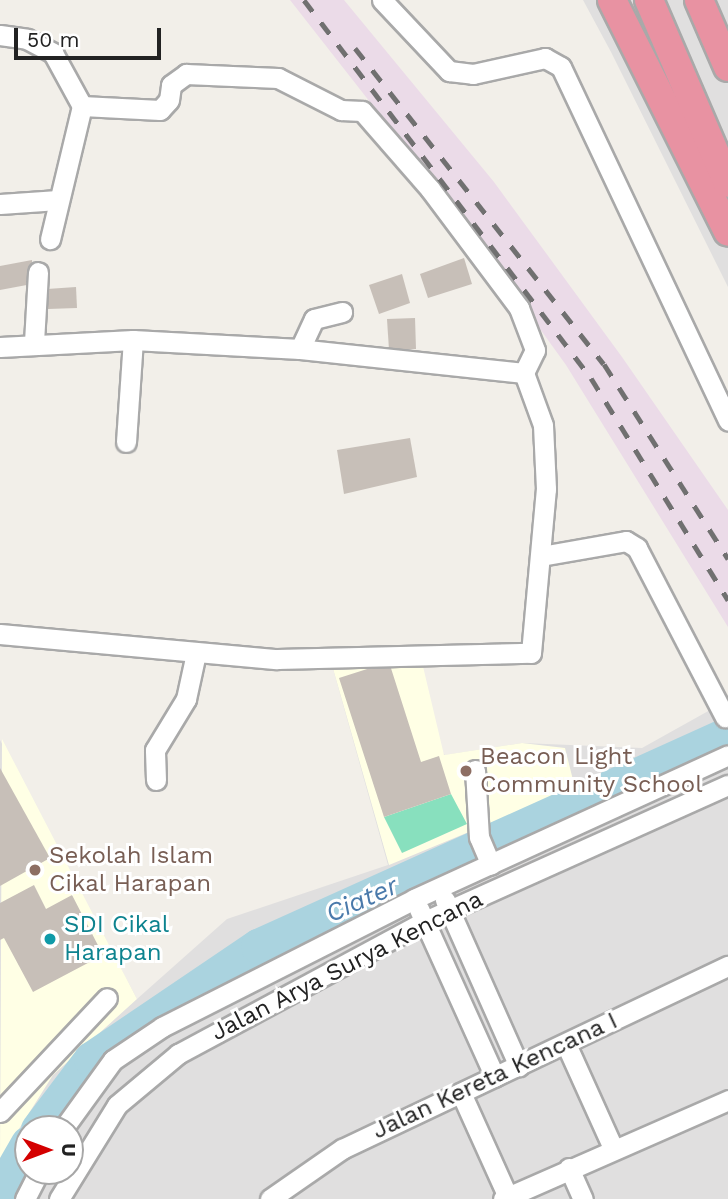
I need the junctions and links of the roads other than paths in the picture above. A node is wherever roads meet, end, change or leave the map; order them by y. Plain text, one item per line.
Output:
1 (382, 0) edge
2 (612, 0) edge
3 (649, 0) edge
4 (699, 0) edge
5 (0, 35) edge
6 (728, 67) edge
7 (82, 106) junction
8 (728, 183) edge
9 (58, 200) junction
10 (0, 204) edge
11 (728, 232) edge
12 (50, 239) dead end
13 (38, 272) dead end
14 (342, 312) dead end
15 (133, 340) junction
16 (34, 342) junction
17 (0, 347) edge
18 (300, 349) junction
19 (524, 373) junction
20 (728, 421) edge
21 (126, 442) dead end
22 (541, 556) junction
23 (0, 635) edge
24 (196, 653) junction
25 (725, 717) dead end
26 (728, 755) edge
27 (475, 770) dead end
28 (156, 780) dead end
29 (728, 785) edge
30 (629, 805) junction
31 (639, 827) junction
32 (485, 852) junction
33 (440, 888) junction
34 (414, 899) junction
35 (450, 910) junction
36 (425, 921) junction
37 (728, 966) edge
38 (107, 998) dead end
39 (566, 1044) junction
40 (519, 1066) junction
41 (495, 1077) junction
42 (460, 1093) junction
43 (728, 1100) edge
44 (0, 1112) edge
45 (72, 1115) edge
46 (613, 1148) junction
47 (569, 1168) junction
48 (506, 1198) edge
49 (59, 1199) edge
50 (270, 1199) edge
51 (583, 1199) edge

1 - 20 street
2 - 11 highway
3 - 8 highway
4 - 6 highway
5 - 7 street
7 - 9 street
7 - 19 street
9 - 10 street
9 - 12 street
13 - 16 street
14 - 18 street
15 - 16 street
15 - 18 street
15 - 21 street
16 - 17 street
18 - 19 street
19 - 22 street
22 - 24 street
22 - 25 street
23 - 24 street
24 - 28 street
26 - 30 street, Jalan Arya Surya Kencana
27 - 32 street
29 - 31 street, Jalan Arya Surya Kencana
30 - 31 street
30 - 32 street, Jalan Arya Surya Kencana
31 - 35 street, Jalan Arya Surya Kencana
32 - 33 street, Jalan Arya Surya Kencana
33 - 34 street, Jalan Arya Surya Kencana
33 - 35 street
34 - 36 street
34 - 45 street, Jalan Arya Surya Kencana
35 - 36 street, Jalan Arya Surya Kencana
35 - 40 street
36 - 41 street
36 - 49 street, Jalan Arya Surya Kencana
37 - 39 street, Jalan Kereta Kencana I
38 - 44 street
39 - 40 street, Jalan Kereta Kencana I
39 - 46 street
40 - 41 street, Jalan Kereta Kencana I
41 - 42 street, Jalan Kereta Kencana I
42 - 48 street
42 - 50 street, Jalan Kereta Kencana I
43 - 46 street
46 - 47 street
47 - 48 street
47 - 51 street

